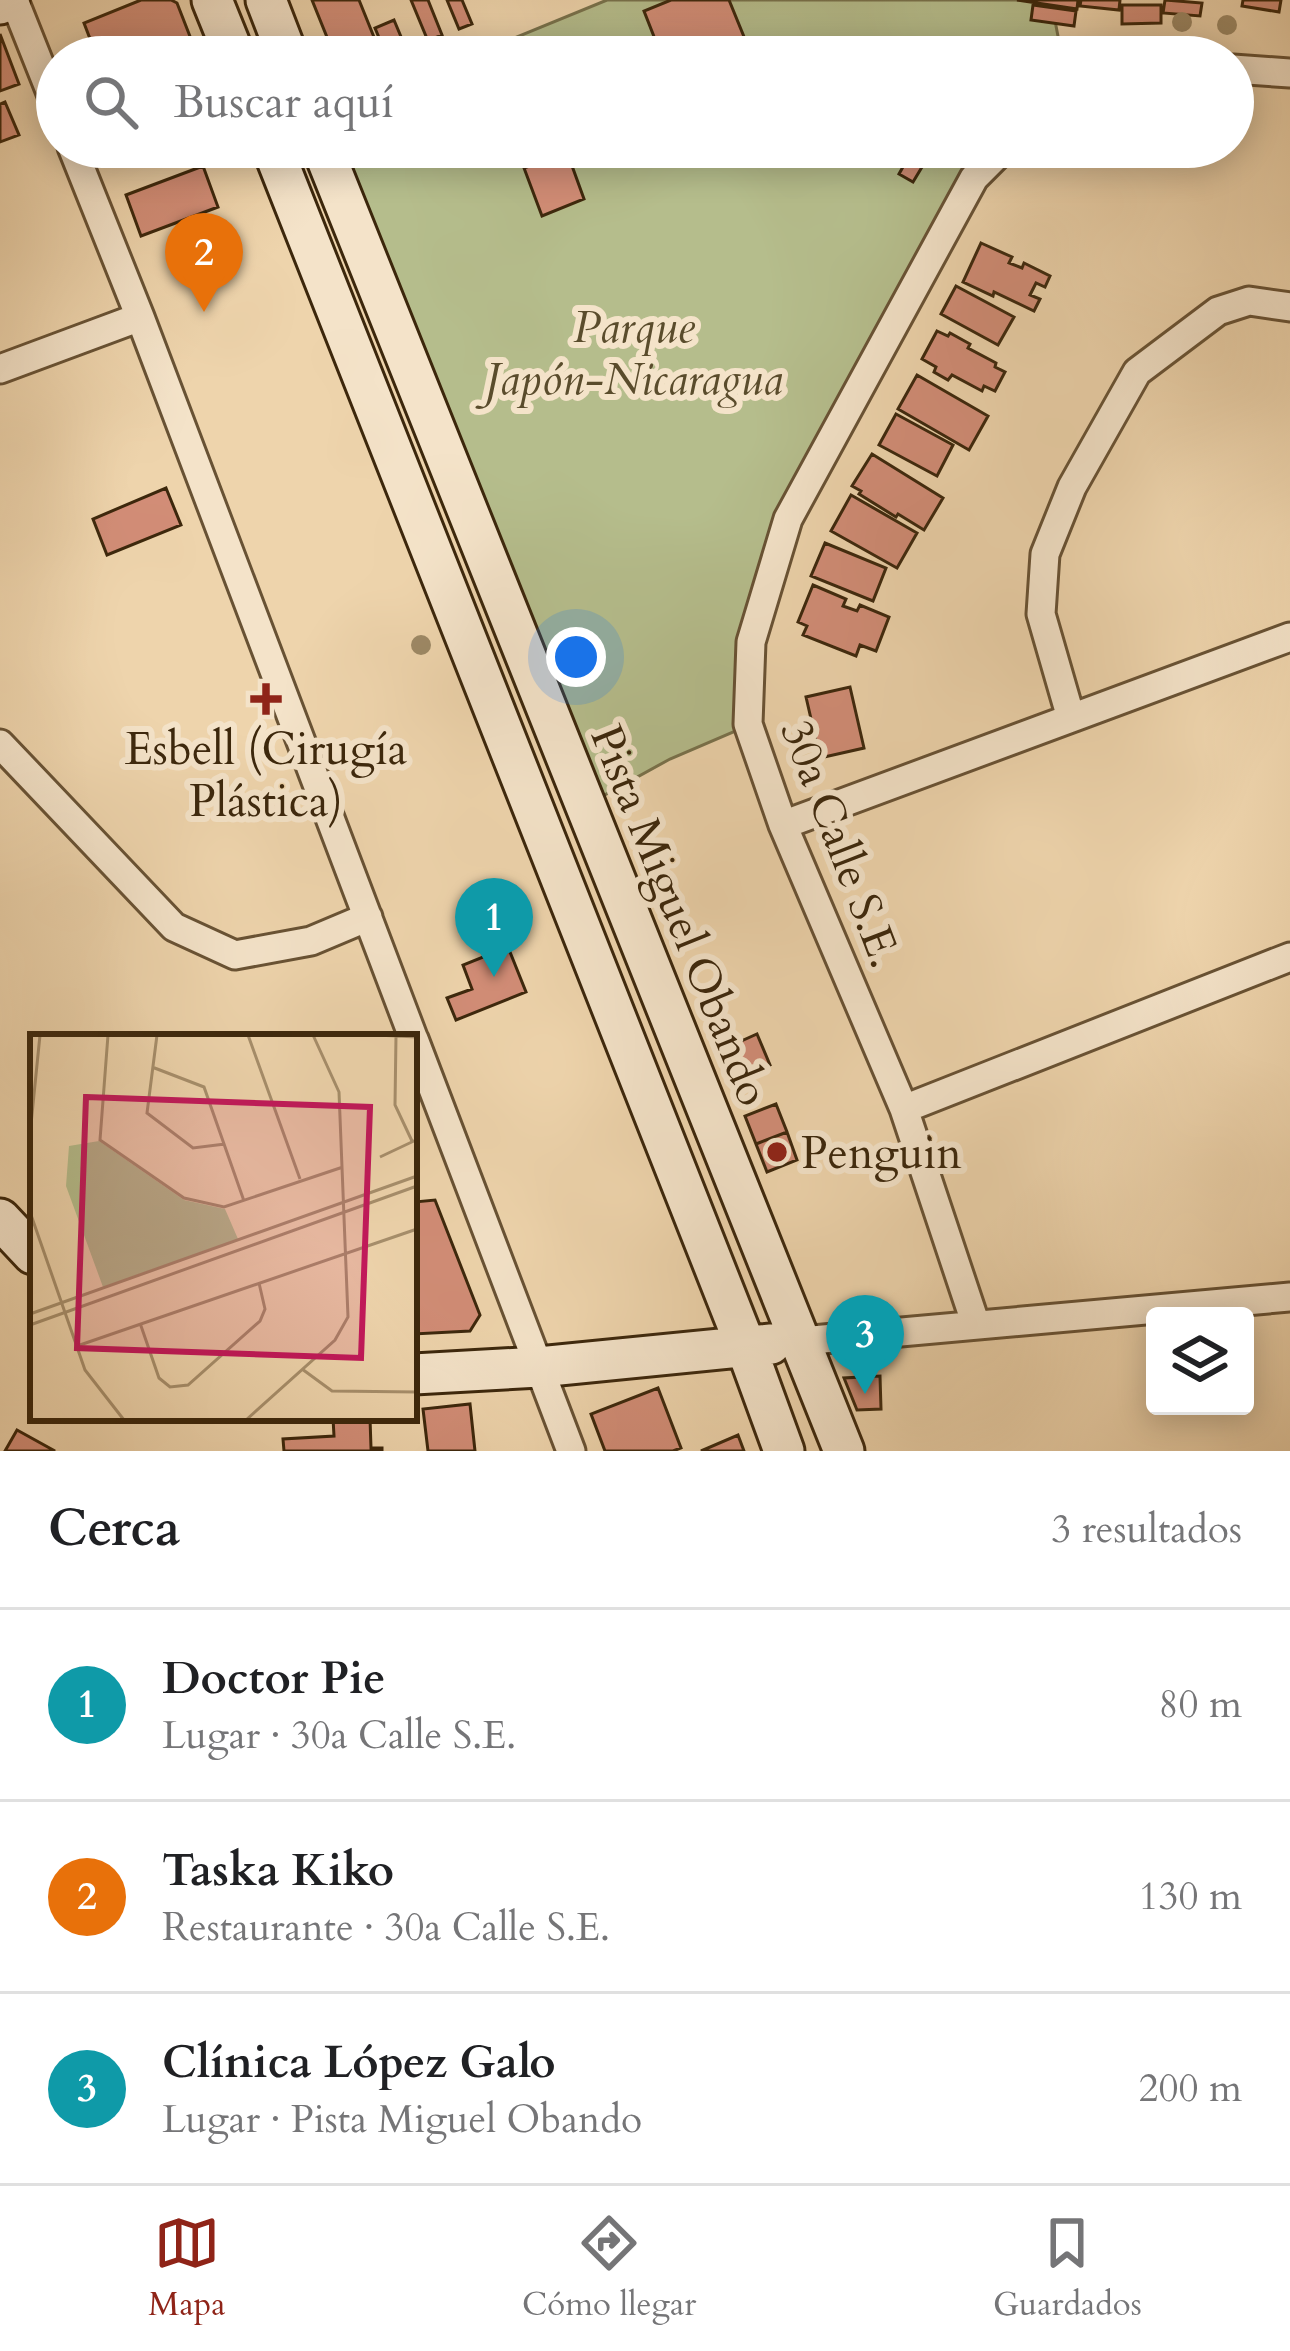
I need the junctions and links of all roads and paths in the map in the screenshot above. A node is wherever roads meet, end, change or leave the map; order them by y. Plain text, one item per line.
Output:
1 (12, 0) edge
2 (212, 0) edge
3 (266, 0) edge
4 (0, 4) edge
5 (227, 36) edge
6 (280, 36) edge
7 (36, 58) edge
8 (1254, 70) edge
9 (1290, 73) edge
10 (80, 168) edge
11 (280, 168) edge
12 (330, 168) edge
13 (984, 168) edge
14 (1290, 307) edge
15 (140, 317) junction
16 (0, 369) edge
17 (1290, 637) edge
18 (1071, 718) junction
19 (0, 744) edge
20 (783, 825) junction
21 (368, 917) junction
22 (1290, 957) edge
23 (412, 1034) edge
24 (417, 1046) edge
25 (904, 1109) junction
26 (0, 1220) edge
27 (30, 1251) edge
28 (1290, 1297) edge
29 (976, 1325) junction
30 (801, 1341) junction
31 (746, 1347) junction
32 (539, 1367) junction
33 (417, 1374) edge
34 (571, 1451) edge
35 (784, 1451) edge
36 (844, 1451) edge

1 - 4 main road
1 - 7 street
2 - 5 main road
3 - 6 main road
8 - 9 street
10 - 15 street
11 - 31 main road
12 - 30 main road, Pista Miguel Obando
13 - 20 street, 30a Calle S.E.
14 - 18 street
15 - 16 street
15 - 21 street
17 - 18 street
18 - 20 street
19 - 21 street
20 - 25 street, 30a Calle S.E.
21 - 23 street
22 - 25 street
24 - 32 street
25 - 29 street, 30a Calle S.E.
26 - 27 main road
28 - 29 street
29 - 30 street
30 - 31 main road
30 - 36 main road, Pista Miguel Obando
31 - 32 main road
31 - 35 main road
32 - 33 main road
32 - 34 street

